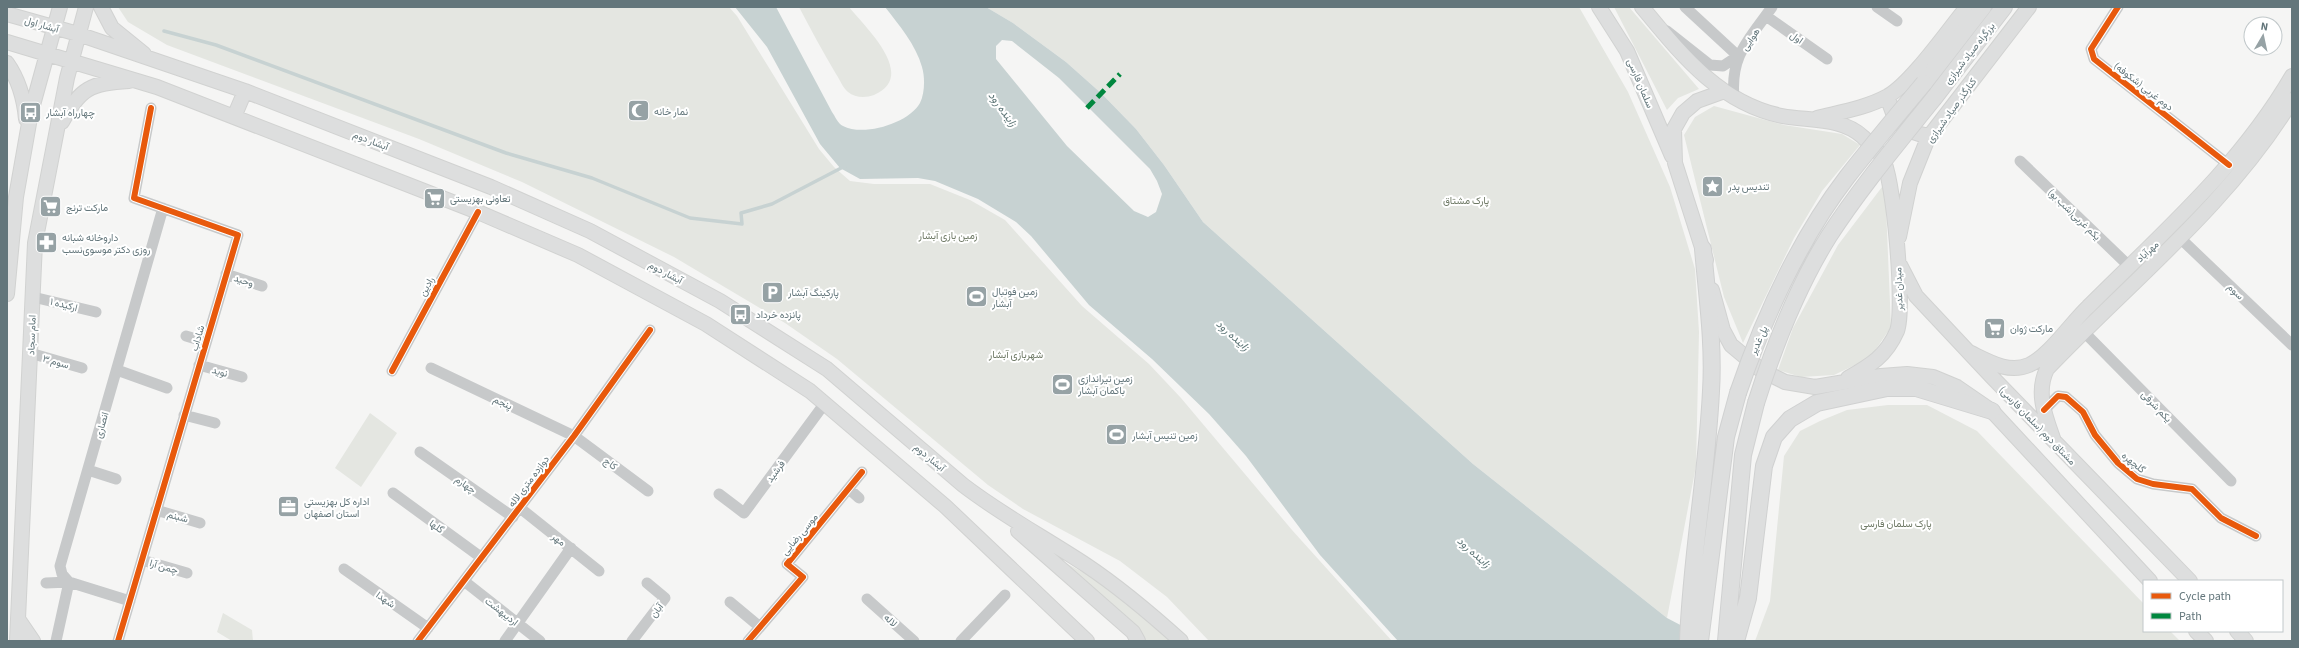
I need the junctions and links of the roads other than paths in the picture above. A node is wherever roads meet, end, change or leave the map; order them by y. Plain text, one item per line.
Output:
1 (60, 7) edge
2 (86, 7) edge
3 (101, 7) edge
4 (1599, 7) edge
5 (1642, 7) edge
6 (1685, 7) edge
7 (1877, 7) edge
8 (1967, 7) edge
9 (1983, 7) edge
10 (2004, 7) edge
11 (2029, 7) edge
12 (2118, 7) edge
13 (1769, 11) edge
14 (7, 14) edge
15 (1897, 20) dead end
16 (1655, 23) junction
17 (54, 27) junction
18 (78, 34) junction
19 (7, 42) edge
20 (47, 54) junction
21 (1738, 56) junction
22 (1827, 59) dead end
23 (71, 60) junction
24 (152, 60) junction
25 (7, 63) edge
26 (2292, 76) edge
27 (139, 81) junction
28 (1924, 83) joint
29 (245, 91) junction
30 (1728, 95) junction
31 (1888, 96) junction
32 (1934, 98) joint
33 (2292, 100) edge
34 (151, 108) dead end
35 (234, 117) junction
36 (1812, 119) junction
37 (27, 136) junction
38 (1929, 136) junction
39 (54, 138) junction
40 (2020, 161) dead end
41 (1675, 163) junction
42 (2229, 165) junction
43 (11, 196) edge
44 (163, 208) junction
45 (478, 212) junction
46 (2180, 238) junction
47 (1703, 250) junction
48 (1897, 256) junction
49 (2130, 267) junction
50 (226, 274) junction
51 (8, 275) edge
52 (262, 286) dead end
53 (7, 294) edge
54 (33, 297) junction
55 (96, 312) dead end
56 (650, 330) dead end
57 (2084, 332) junction
58 (186, 336) dead end
59 (206, 342) junction
60 (2292, 345) edge
61 (1969, 352) junction
62 (30, 353) junction
63 (2038, 358) junction
64 (199, 365) junction
65 (82, 368) dead end
66 (431, 368) dead end
67 (2047, 369) junction
68 (117, 370) junction
69 (392, 371) dead end
70 (242, 377) dead end
71 (1840, 383) junction
72 (167, 388) dead end
73 (824, 403) junction
74 (2044, 410) junction
75 (1992, 411) junction
76 (184, 415) junction
77 (215, 424) dead end
78 (574, 436) junction
79 (2054, 441) junction
80 (420, 452) dead end
81 (88, 470) junction
82 (862, 472) dead end
83 (116, 480) dead end
84 (2231, 481) dead end
85 (849, 489) junction
86 (648, 491) dead end
87 (393, 493) dead end
88 (719, 494) dead end
89 (859, 498) dead end
90 (985, 502) junction
91 (520, 508) junction
92 (156, 510) junction
93 (513, 517) junction
94 (200, 523) dead end
95 (2256, 536) dead end
96 (571, 548) junction
97 (482, 558) junction
98 (142, 560) junction
99 (344, 569) dead end
100 (599, 571) dead end
101 (187, 573) dead end
102 (2149, 580) edge
103 (2189, 580) edge
104 (464, 581) junction
105 (69, 582) junction
106 (46, 583) dead end
107 (647, 583) dead end
108 (1005, 595) dead end
109 (867, 599) dead end
110 (130, 601) junction
111 (730, 602) dead end
112 (18, 619) junction
113 (518, 624) junction
114 (760, 627) junction
115 (428, 628) junction
116 (2197, 632) edge
117 (2238, 632) edge
118 (17, 641) edge
119 (33, 641) edge
120 (56, 641) edge
121 (118, 641) edge
122 (418, 641) edge
123 (505, 641) edge
124 (540, 641) edge
125 (632, 641) edge
126 (748, 641) edge
127 (914, 641) edge
128 (962, 641) edge
129 (1087, 641) edge
130 (1138, 641) edge
131 (1181, 641) edge
132 (1688, 641) edge
133 (1700, 641) edge
134 (1726, 641) edge
135 (1736, 641) edge
136 (2206, 641) edge
137 (2246, 641) edge

1 - 17 main road
2 - 18 main road, امام سجاد
3 - 24 main road
4 - 41 main road, سلمان فارسی
5 - 16 main road
6 - 21 street
7 - 15 street
8 - 31 main road
9 - 28 highway, بزرگراه صیاد شیرازی
10 - 32 highway, بزرگراه صیاد شیرازی
11 - 38 main road, کنارگذر صیاد شیرازی
12 - 42 street, دوم غربی (شکوفه)
13 - 21 street, هوایی
13 - 22 street, اول
14 - 17 main road, آبشار اول
16 - 21 street
16 - 30 main road
17 - 18 main road, آبشار اول
17 - 20 main road
18 - 23 main road, امام سجاد
18 - 24 main road, آبشار دوم
19 - 20 main road
20 - 23 main road
20 - 37 main road
21 - 30 street, هوایی
23 - 27 main road
23 - 39 main road, امام سجاد
24 - 29 main road, آبشار دوم
25 - 37 main road
26 - 42 main road, مهرآباد
27 - 35 main road
27 - 39 main road
28 - 133 highway, پل غدیر, bridge
29 - 35 main road
29 - 90 main road, آبشار دوم
30 - 36 main road, میدان غدیر
30 - 41 main road, میدان غدیر
31 - 36 main road
31 - 38 main road
32 - 134 highway, پل غدیر, bridge
33 - 46 main road, مهرآباد
34 - 44 street, شاداب
35 - 45 main road
36 - 48 main road, میدان غدیر
37 - 43 main road
38 - 48 main road, کنارگذر صیاد شیرازی
39 - 54 main road, امام سجاد
40 - 49 street, یکم غربی(شب بو)
41 - 47 main road, میدان غدیر
42 - 49 main road, مهرآباد
43 - 51 main road
44 - 50 street, شاداب
44 - 68 street, انصاری
45 - 69 street, رادین
45 - 73 main road
46 - 57 main road, مهرآباد
46 - 60 street, سوم
47 - 71 main road, میدان غدیر
47 - 132 highway
48 - 61 main road, مشتاق دوم (سلمان فارسی)
48 - 71 main road, میدان غدیر
49 - 63 main road, مهرآباد
50 - 52 street, وحید
50 - 59 street, شاداب
51 - 53 main road
54 - 55 street, ارکیده ۱
54 - 62 main road, امام سجاد
56 - 78 street, دوازده متری لاله
57 - 67 main road, مهرآباد
57 - 84 street, یکم شرقی
58 - 59 street
59 - 64 street, شاداب
61 - 63 main road, مهرآباد
61 - 79 main road, مشتاق دوم (سلمان فارسی)
62 - 65 street, سوم ۳
62 - 112 main road, امام سجاد
63 - 67 main road
64 - 70 street, نوید
64 - 76 street, شاداب
66 - 78 street, پنجم
67 - 74 main road
68 - 72 street
68 - 81 street, انصاری
71 - 75 main road
73 - 88 street, فرشید
73 - 129 main road
74 - 79 main road
74 - 95 street, گلچهره
75 - 102 main road
75 - 135 highway
76 - 77 street
76 - 92 street, شاداب
78 - 86 street, کاج
78 - 91 street, دوازده متری لاله
79 - 103 main road, مشتاق دوم (سلمان فارسی)
80 - 93 street, چهارم
81 - 83 street
81 - 105 street, انصاری
82 - 85 street, موسی رضایی
85 - 89 street
85 - 114 street, موسی رضایی
87 - 97 street, گلها
90 - 130 main road
90 - 131 main road, آبشار دوم
91 - 93 street, دوازده متری لاله
91 - 96 street, مهر
92 - 94 street, شبنم
92 - 98 street, شاداب
93 - 97 street, دوازده متری لاله
96 - 100 street, مهر
96 - 113 street
97 - 104 street, دوازده متری لاله
98 - 101 street, چمن آرا
98 - 110 street, شاداب
99 - 115 street, شهدا
104 - 113 street, اردیبهشت
104 - 115 street, دوازده متری لاله
105 - 106 street
105 - 110 street
105 - 120 street
107 - 125 street, آبان
108 - 128 street
109 - 127 street, لاله
110 - 121 street, شاداب
111 - 114 street
112 - 118 main road, امام سجاد
112 - 119 main road
113 - 123 street
113 - 124 street, اردیبهشت
114 - 126 street, موسی رضایی
115 - 122 street, دوازده متری لاله
116 - 136 main road
117 - 137 main road

